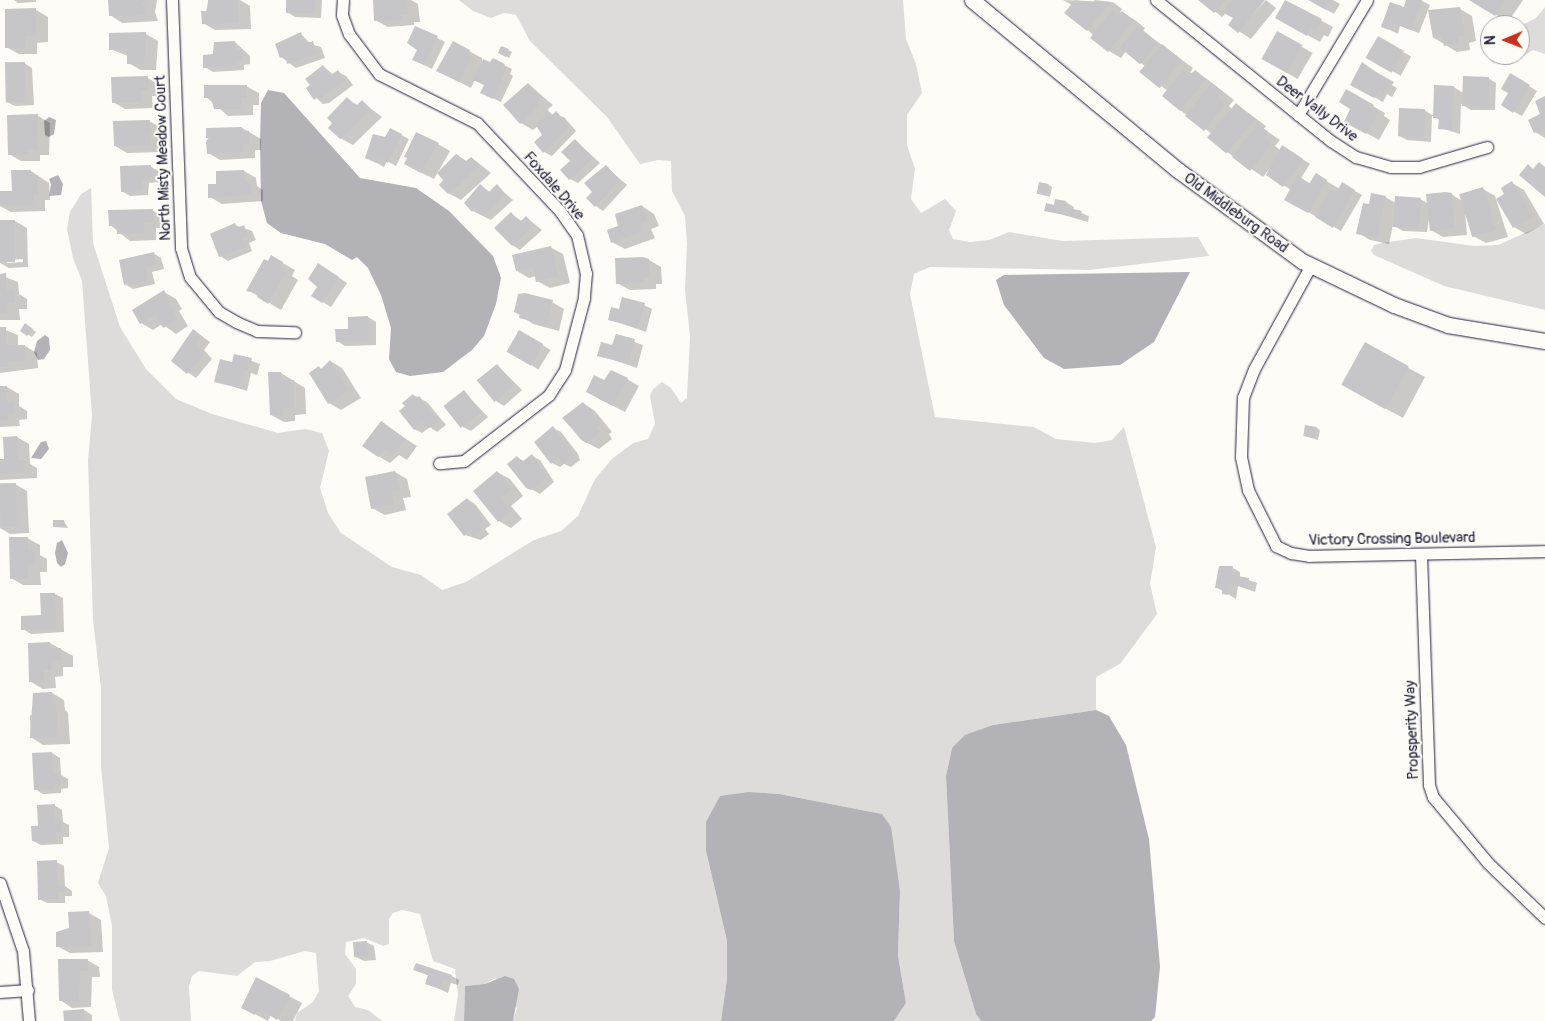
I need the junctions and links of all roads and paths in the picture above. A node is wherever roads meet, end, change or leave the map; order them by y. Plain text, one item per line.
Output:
1 (172, 0) edge
2 (343, 0) edge
3 (972, 0) edge
4 (1156, 0) edge
5 (1367, 0) edge
6 (1298, 115) junction
7 (1487, 147) dead end
8 (1311, 265) junction
9 (295, 332) dead end
10 (1545, 340) edge
11 (439, 463) dead end
12 (1545, 551) edge
13 (1421, 555) junction
14 (0, 883) edge
15 (1545, 918) edge
16 (28, 990) junction
17 (0, 992) edge
18 (30, 1021) edge

1 - 9 street, North Misty Meadow Court
2 - 11 street, Foxdale Drive
3 - 8 main road, Old Middleburg Road
4 - 6 street, Deer Vally Drive
5 - 6 street
6 - 7 street, Deer Vally Drive
8 - 10 main road, Old Middleburg Road
8 - 13 street, Victory Crossing Boulevard
12 - 13 street, Victory Crossing Boulevard
13 - 15 street, Propsperity Way
14 - 16 street
16 - 17 street
16 - 18 street

